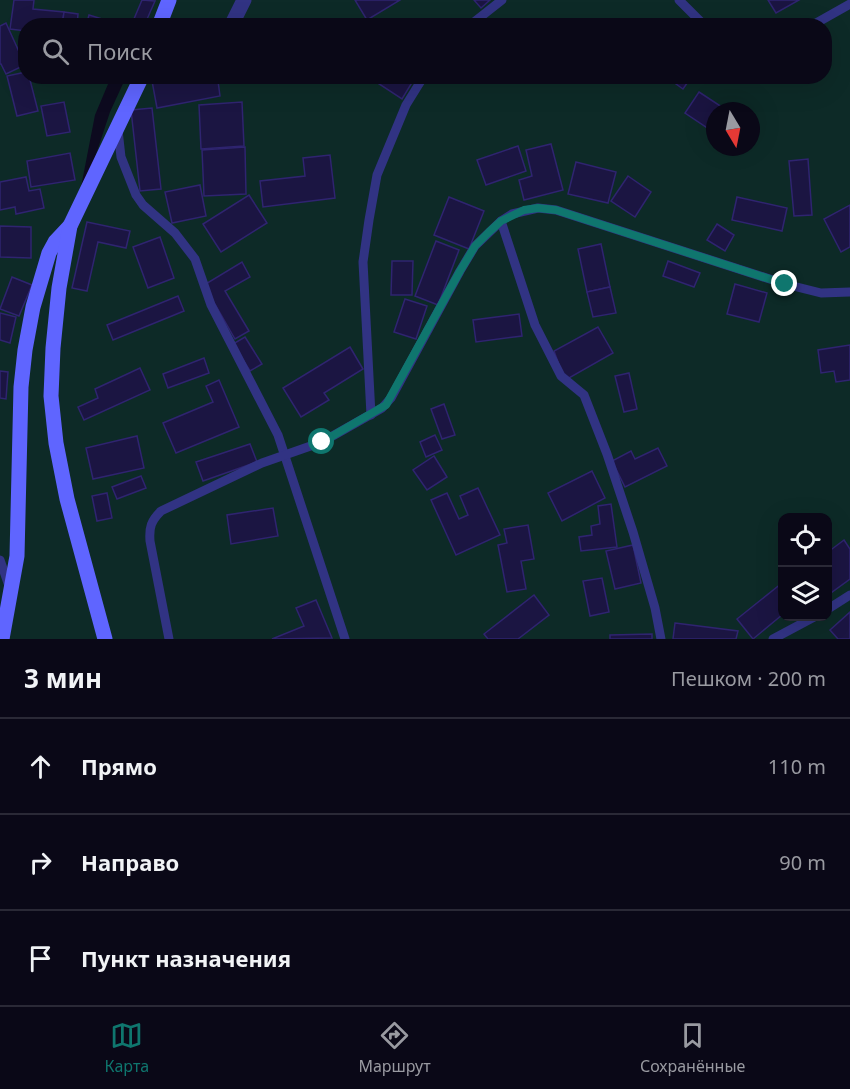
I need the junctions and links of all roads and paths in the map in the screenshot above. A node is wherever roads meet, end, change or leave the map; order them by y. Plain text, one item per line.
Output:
1 (169, 0) edge
2 (244, 0) edge
3 (502, 0) edge
4 (679, 0) edge
5 (850, 4) edge
6 (162, 18) edge
7 (235, 18) edge
8 (479, 18) edge
9 (697, 18) edge
10 (825, 18) edge
11 (141, 84) edge
12 (419, 84) edge
13 (118, 127) junction
14 (501, 221) junction
15 (70, 226) junction
16 (850, 292) edge
17 (371, 414) junction
18 (284, 454) junction
19 (0, 560) edge
20 (11, 592) junction
21 (850, 595) edge
22 (832, 606) edge
23 (807, 621) edge
24 (2, 639) edge
25 (105, 639) edge
26 (169, 639) edge
27 (345, 639) edge
28 (661, 639) edge
29 (773, 639) edge

1 - 6 street
2 - 7 street
3 - 8 lane
4 - 9 lane
5 - 10 lane
11 - 13 street
12 - 17 lane
13 - 15 street
13 - 18 lane
14 - 16 lane
14 - 17 lane
14 - 28 lane
15 - 20 street
15 - 25 street
17 - 18 lane
18 - 26 lane
18 - 27 lane
19 - 20 lane
20 - 24 street
21 - 22 lane
23 - 29 lane

